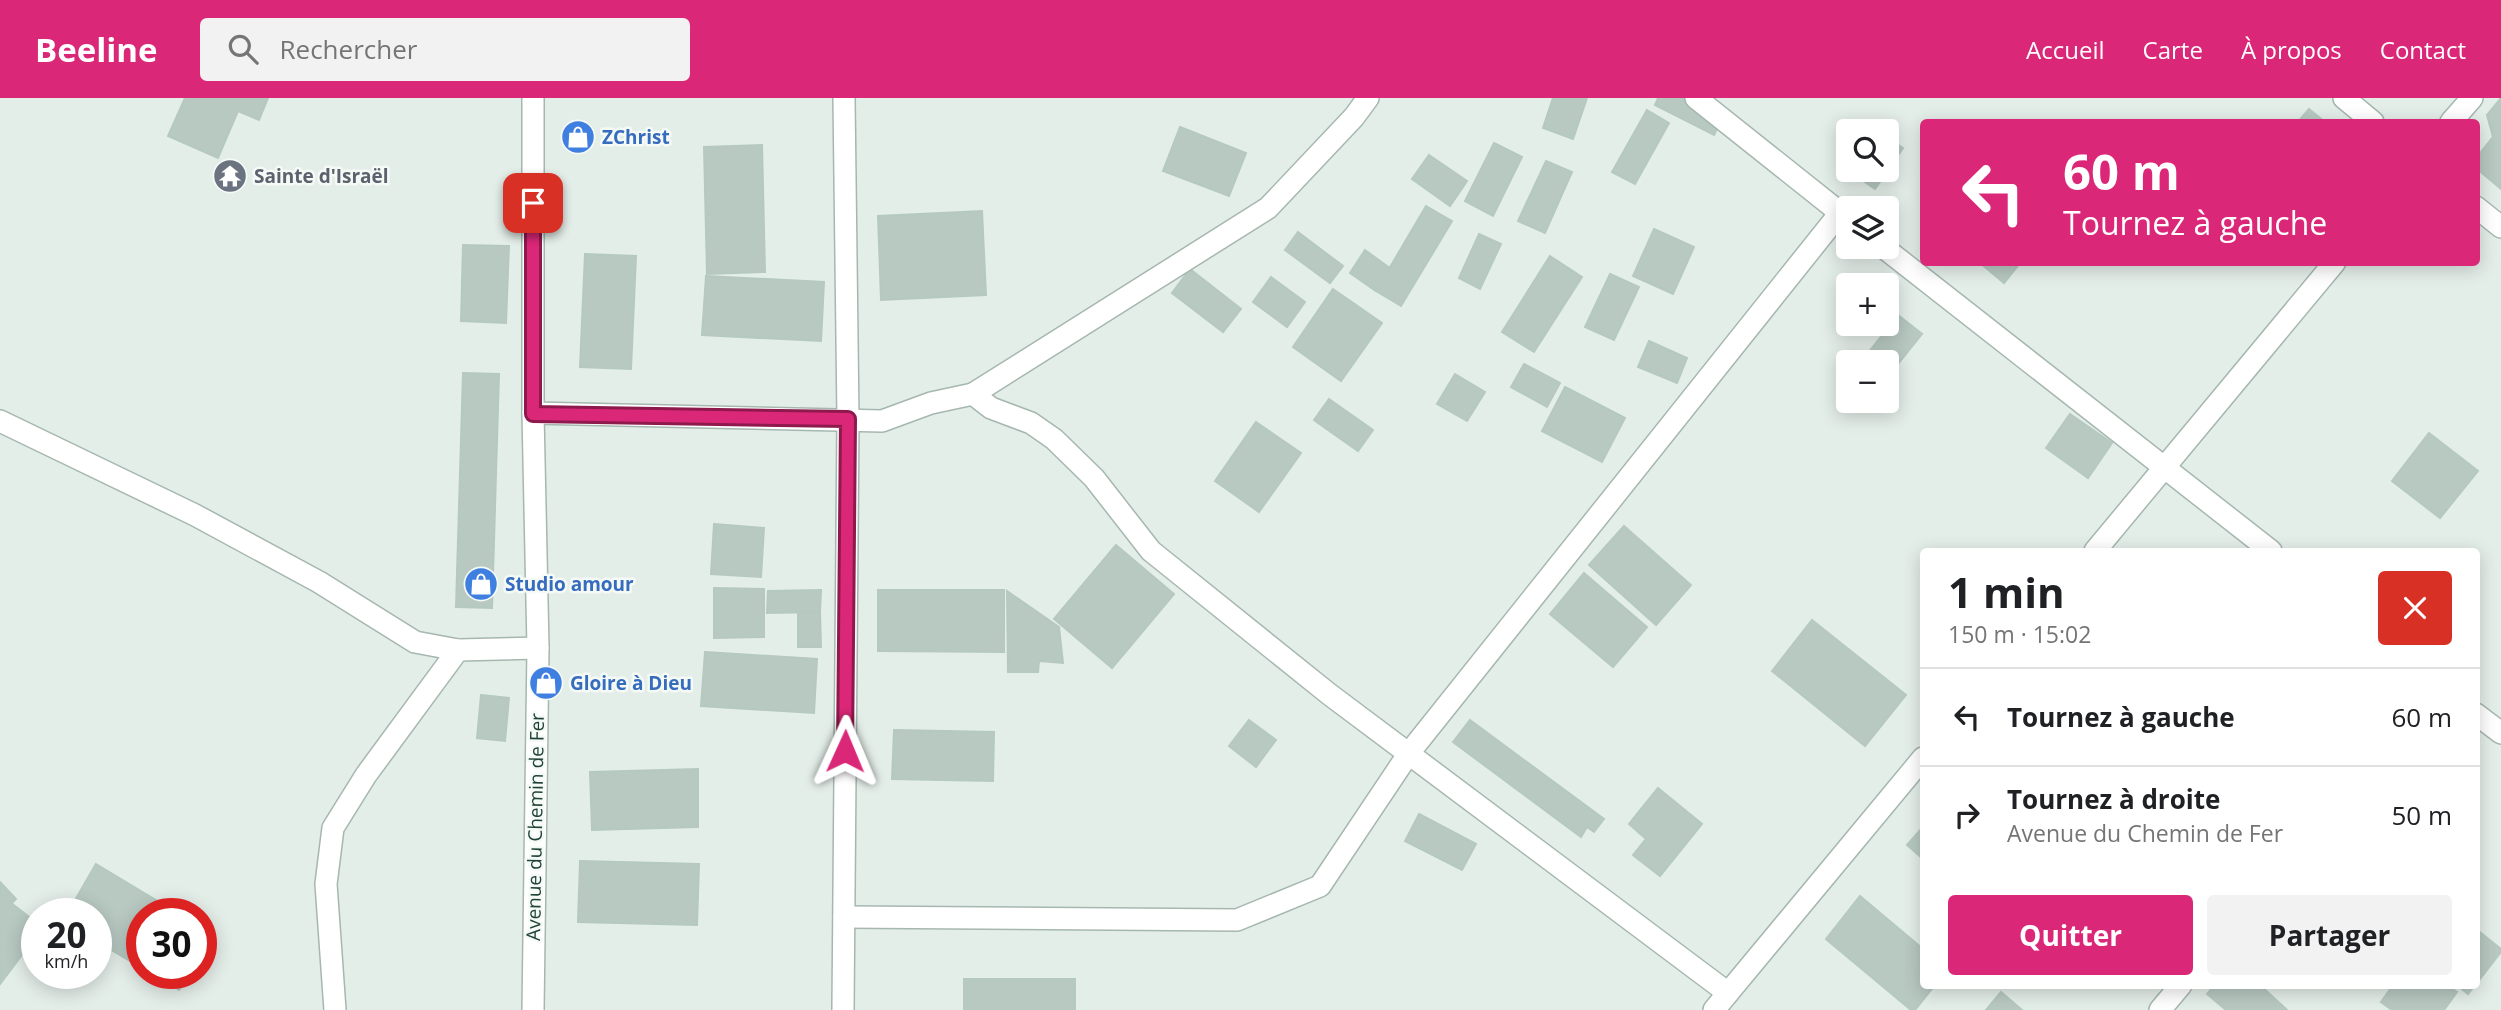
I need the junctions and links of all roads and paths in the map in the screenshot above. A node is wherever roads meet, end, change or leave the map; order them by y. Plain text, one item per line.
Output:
1 (533, 98) edge
2 (844, 98) edge
3 (1368, 98) edge
4 (1696, 98) edge
5 (2344, 98) edge
6 (2472, 98) edge
7 (2370, 119) edge
8 (2454, 119) edge
9 (2480, 209) edge
10 (1836, 210) edge
11 (1836, 226) edge
12 (2501, 227) edge
13 (1899, 259) edge
14 (2332, 266) edge
15 (973, 394) junction
16 (533, 414) junction
17 (848, 419) junction
18 (0, 421) edge
19 (2165, 467) junction
20 (2098, 548) edge
21 (2267, 548) edge
22 (538, 648) junction
23 (458, 650) junction
24 (2480, 717) edge
25 (2501, 733) edge
26 (1409, 753) junction
27 (1920, 762) edge
28 (844, 917) junction
29 (2177, 989) edge
30 (1728, 993) junction
31 (335, 1010) edge
32 (533, 1010) edge
33 (843, 1010) edge
34 (1714, 1010) edge
35 (2160, 1010) edge

1 - 16 street, Avenue du Chemin de Fer
2 - 17 street
3 - 15 street
4 - 10 street
5 - 7 street
6 - 8 street
9 - 12 street
11 - 26 street
13 - 19 street
14 - 19 street
15 - 17 street
15 - 26 street
16 - 17 street
16 - 22 street, Avenue du Chemin de Fer
17 - 28 street
18 - 23 street
19 - 20 street
19 - 21 street
22 - 23 street
22 - 32 street, Avenue du Chemin de Fer
23 - 31 street
24 - 25 street
26 - 28 street
26 - 30 street
27 - 30 street
28 - 33 street
29 - 35 street
30 - 34 street

